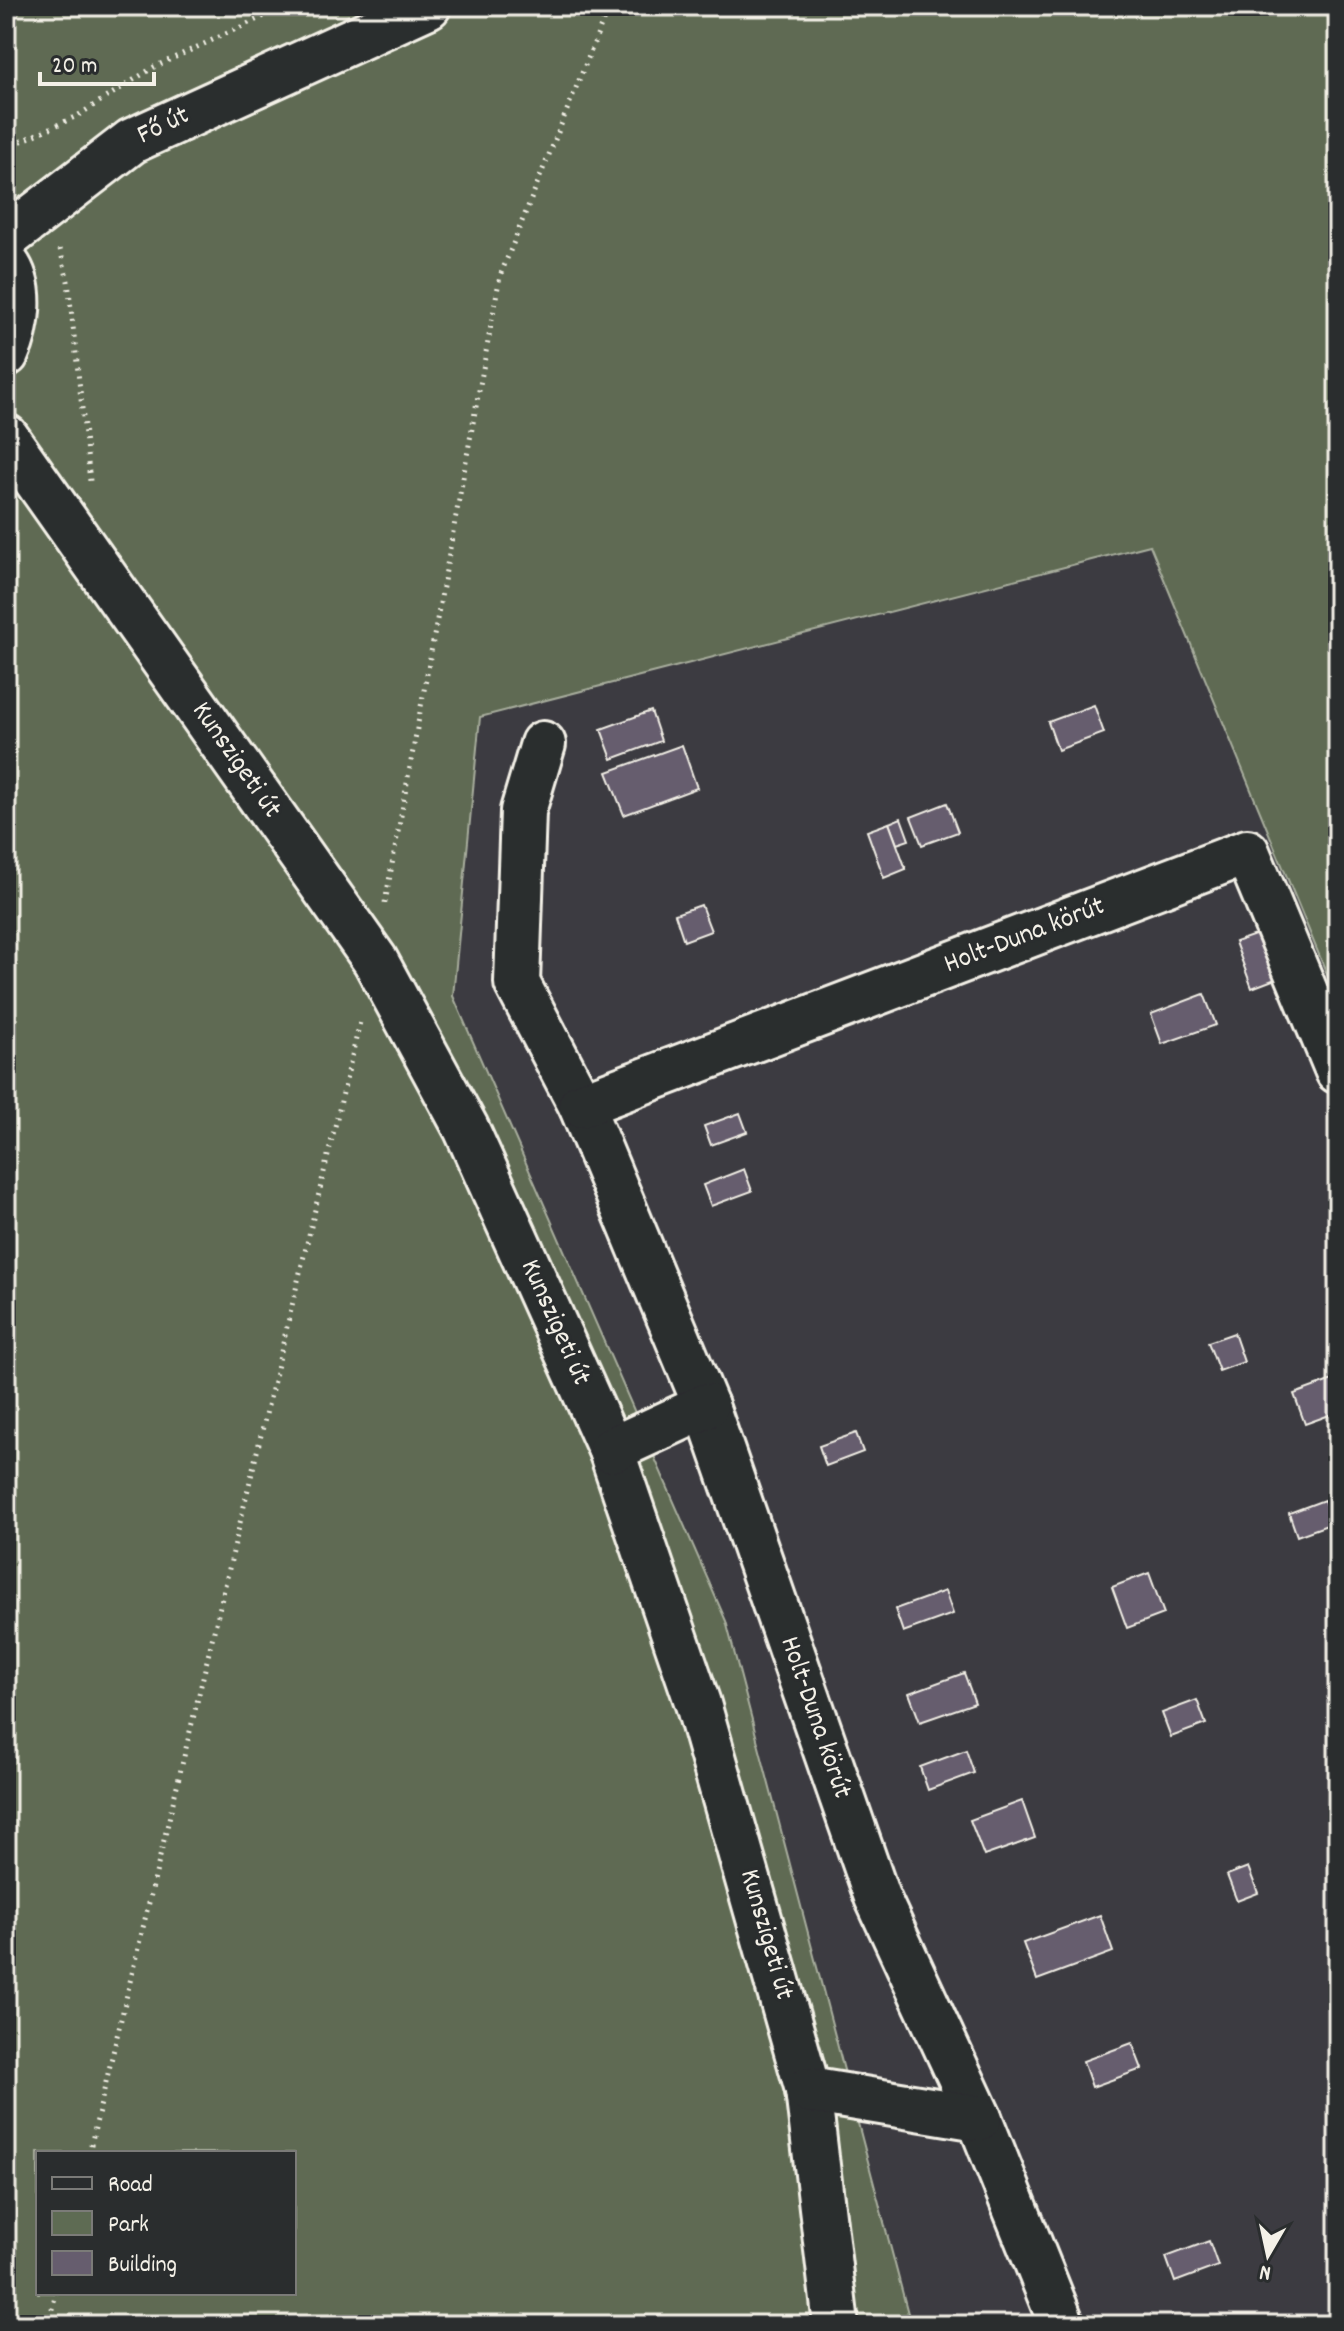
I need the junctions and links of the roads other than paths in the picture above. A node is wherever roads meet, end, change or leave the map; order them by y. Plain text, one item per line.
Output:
1 (428, 6) edge
2 (21, 226) edge
3 (6, 263) edge
4 (6, 354) edge
5 (6, 437) edge
6 (543, 744) dead end
7 (1338, 1071) edge
8 (581, 1105) junction
9 (706, 1406) junction
10 (611, 1450) junction
11 (808, 2090) junction
12 (979, 2118) junction
13 (836, 2325) edge
14 (1062, 2325) edge

1 - 2 street, Fő út
3 - 4 street
5 - 10 street, Kunszigeti út
6 - 8 street, Holt-Duna körút
7 - 8 street, Holt-Duna körút
8 - 9 street, Holt-Duna körút
9 - 10 street
9 - 12 street, Holt-Duna körút
10 - 11 street, Kunszigeti út
11 - 12 street
11 - 13 street, Kunszigeti út
12 - 14 street, Holt-Duna körút

